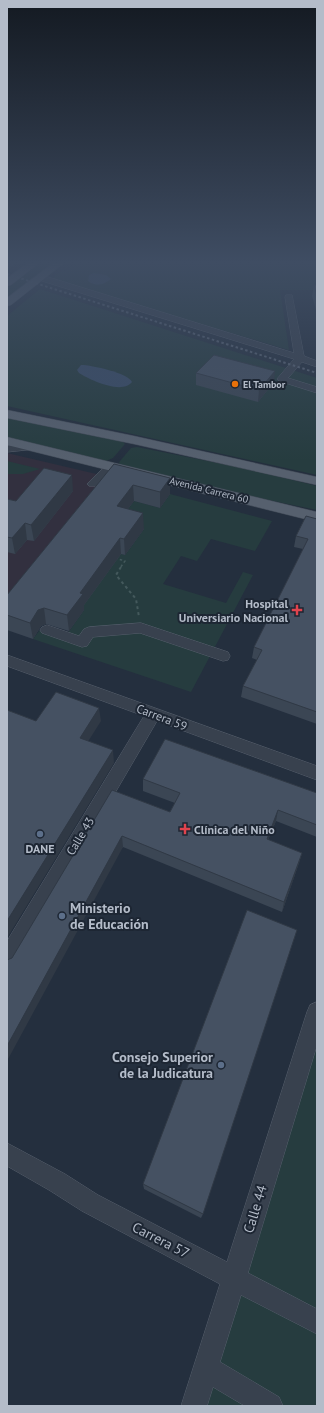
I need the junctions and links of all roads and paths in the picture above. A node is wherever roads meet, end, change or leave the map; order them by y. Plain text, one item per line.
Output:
1 (207, 329) edge
2 (295, 329) edge
3 (300, 358) junction
4 (317, 364) edge
5 (317, 390) edge
6 (7, 414) edge
7 (7, 441) edge
8 (32, 447) junction
9 (7, 449) edge
10 (122, 453) junction
11 (317, 481) edge
12 (93, 484) dead end
13 (317, 517) edge
14 (111, 557) edge
15 (141, 628) junction
16 (47, 630) dead end
17 (223, 656) dead end
18 (7, 660) edge
19 (154, 713) junction
20 (317, 773) edge
21 (7, 959) edge
22 (317, 1012) edge
23 (7, 1154) edge
24 (234, 1278) junction
25 (317, 1322) edge
26 (206, 1368) junction
27 (194, 1406) edge
28 (270, 1406) edge

1 - 3 street
2 - 3 street
3 - 4 street
3 - 5 street
6 - 10 main road, Avenida Carrera 60
7 - 8 main road, Avenida Carrera 60
8 - 9 street
8 - 10 main road, Avenida Carrera 60
10 - 11 main road, Avenida Carrera 60
10 - 12 street
10 - 13 main road, Avenida Carrera 60
14 - 15 path
15 - 16 street
15 - 17 street
18 - 19 street, Carrera 59
19 - 20 street, Carrera 59
19 - 21 street, Calle 43
22 - 24 street, Calle 44
23 - 24 street, Carrera 57
24 - 25 street, Carrera 57
24 - 26 street, Calle 44
26 - 27 street, Calle 44
26 - 28 street

